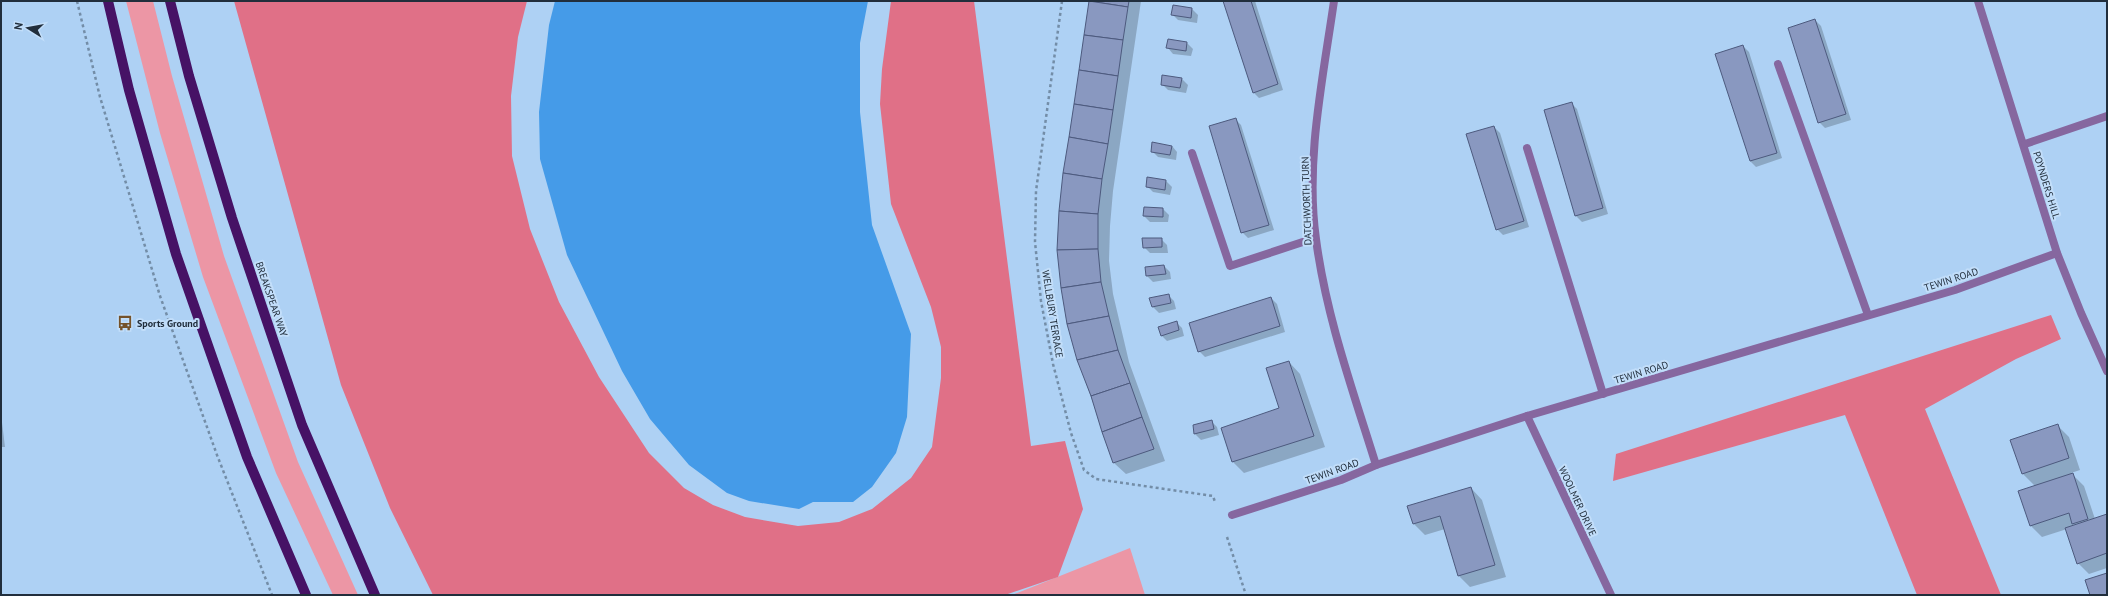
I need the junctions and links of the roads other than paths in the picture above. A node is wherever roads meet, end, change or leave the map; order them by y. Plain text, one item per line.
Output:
1 (108, 1) edge
2 (170, 1) edge
3 (1334, 1) edge
4 (1978, 1) edge
5 (1778, 64) dead end
6 (2107, 116) edge
7 (2024, 144) junction
8 (1527, 148) dead end
9 (1192, 154) dead end
10 (1315, 238) junction
11 (2058, 253) junction
12 (1868, 315) junction
13 (2107, 371) edge
14 (1603, 394) junction
15 (1527, 416) junction
16 (1376, 465) junction
17 (1232, 515) dead end
18 (306, 595) edge
19 (375, 595) edge
20 (1611, 595) edge

1 - 18 main road
2 - 19 main road, BREAKSPEAR WAY
3 - 10 street, DATCHWORTH TURN
4 - 7 street, POYNDERS HILL
5 - 12 street
6 - 7 street
7 - 11 street, POYNDERS HILL
8 - 14 street
9 - 10 street
10 - 16 street, DATCHWORTH TURN
11 - 12 street, TEWIN ROAD
11 - 13 street, POYNDERS HILL
12 - 14 street, TEWIN ROAD
14 - 15 street, TEWIN ROAD
15 - 16 street, TEWIN ROAD
15 - 20 street, WOOLMER DRIVE
16 - 17 street, TEWIN ROAD

